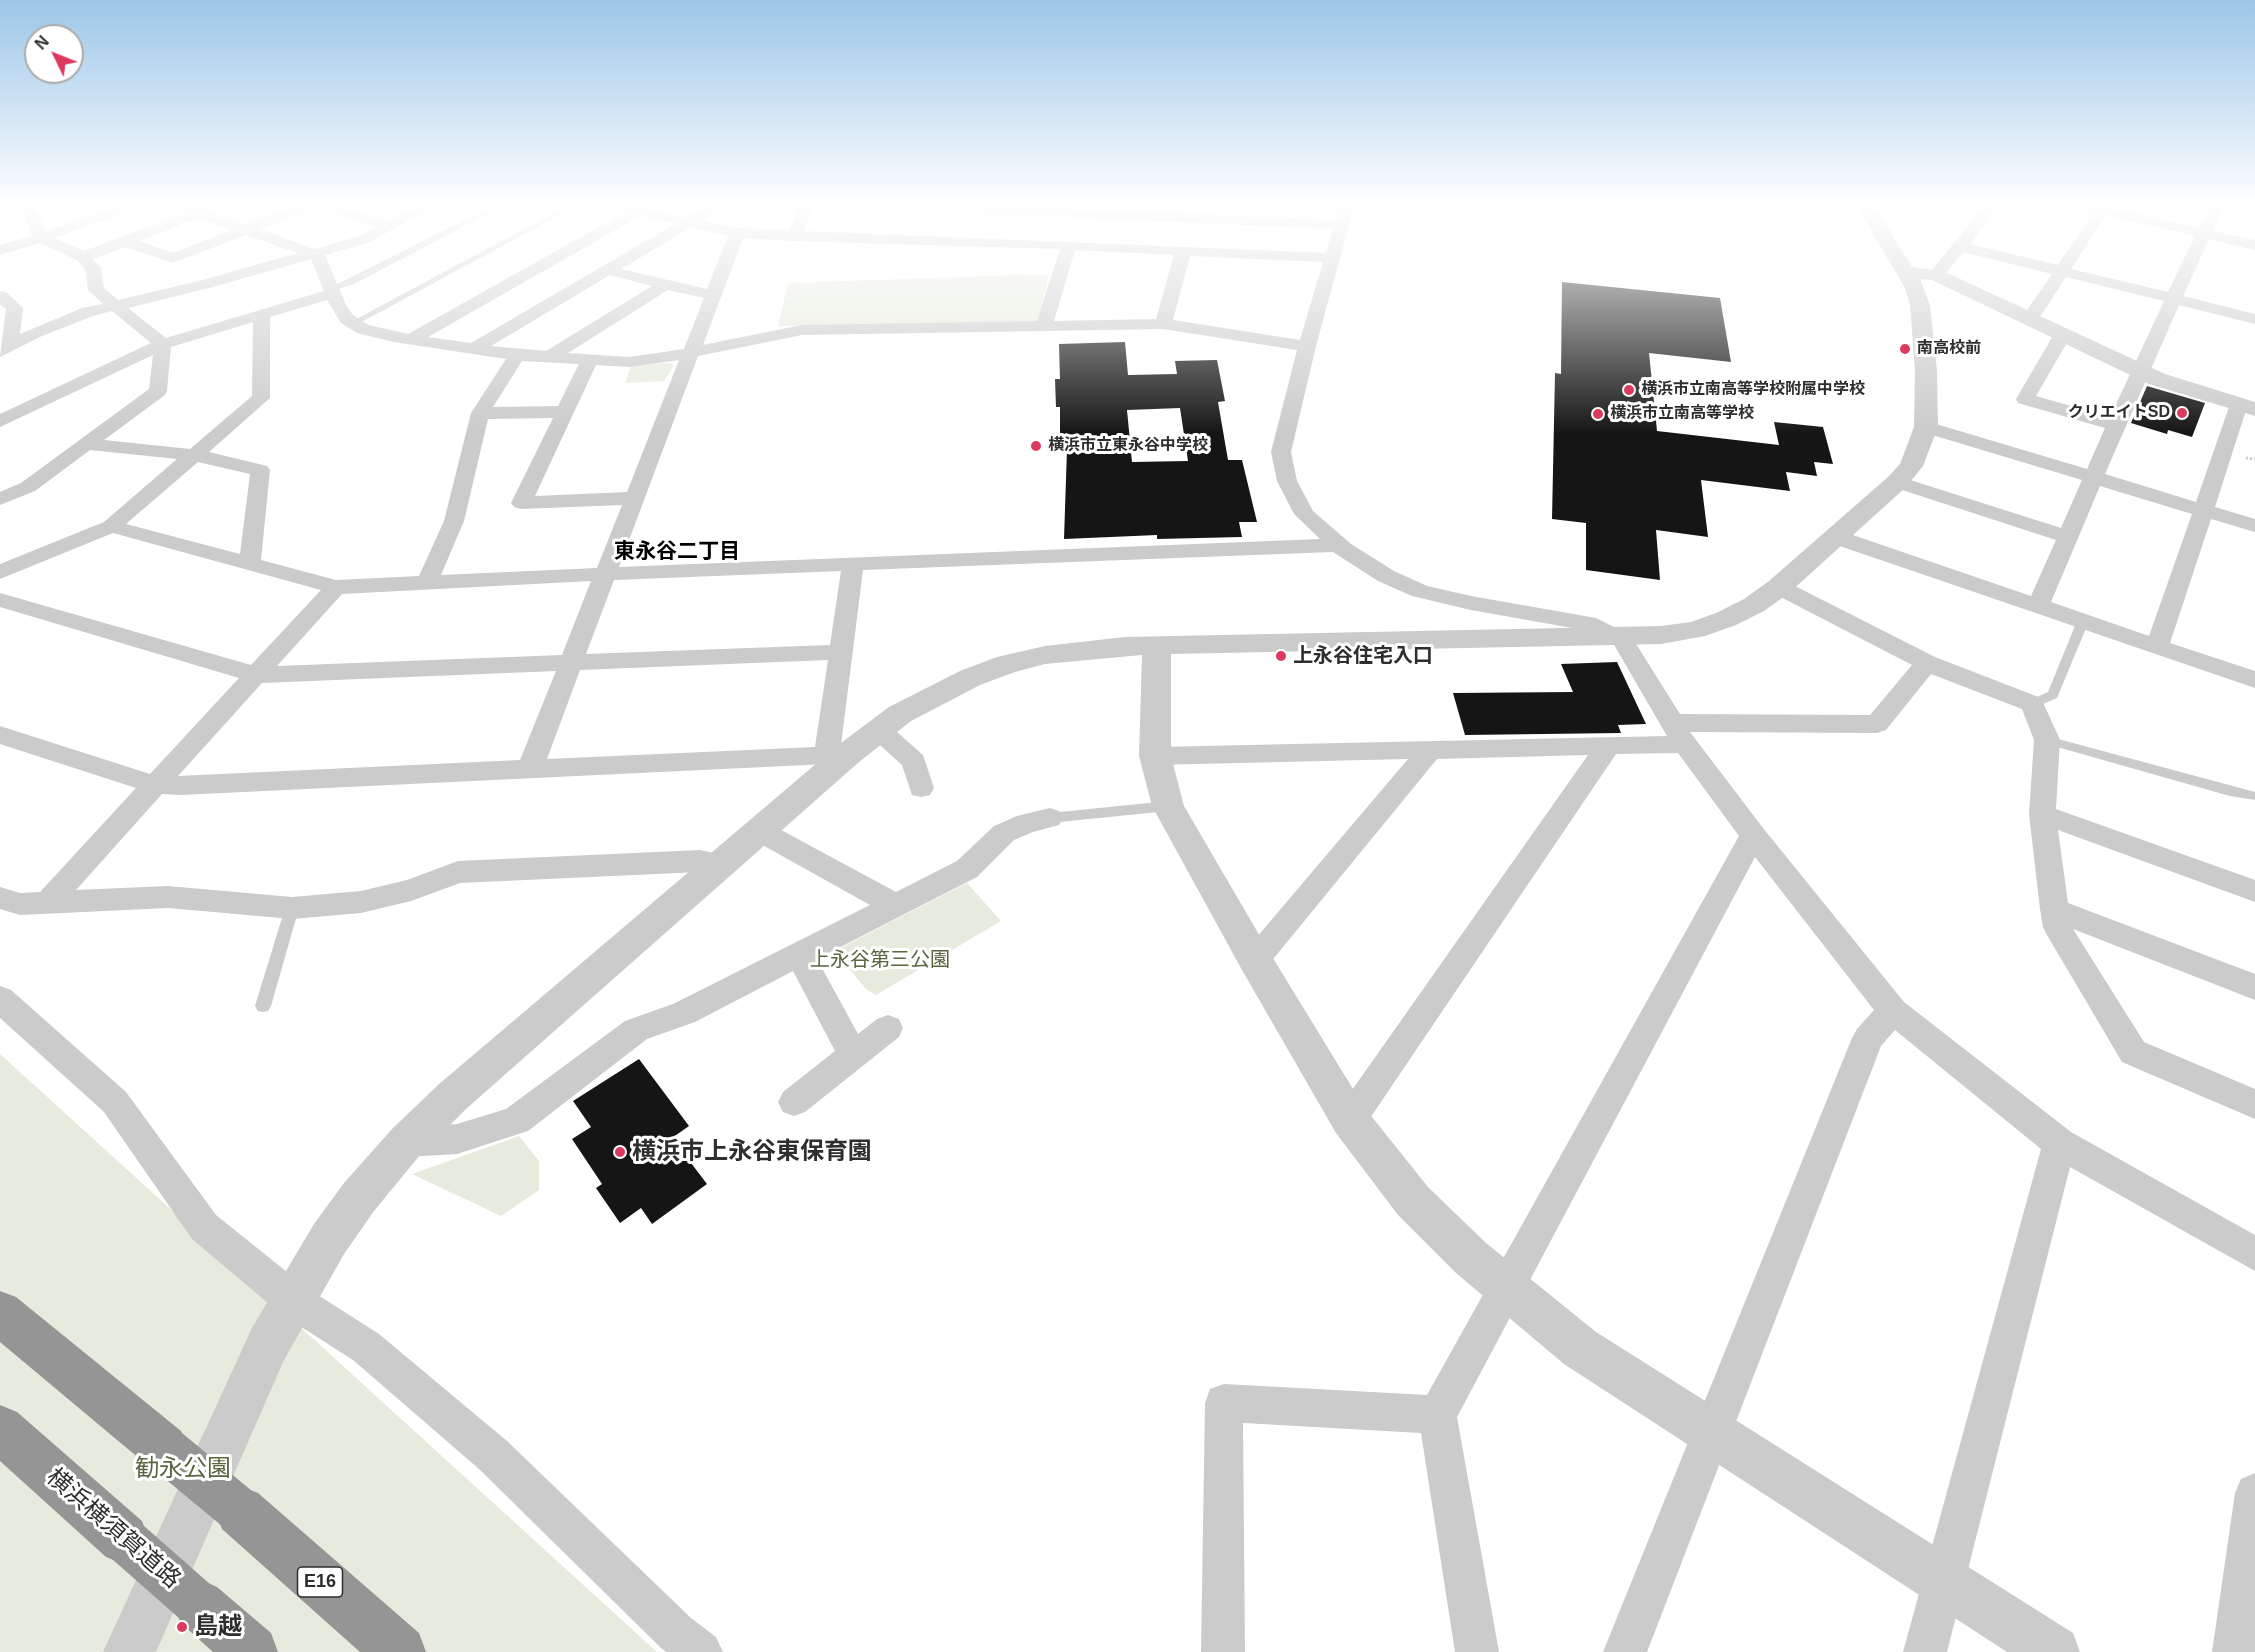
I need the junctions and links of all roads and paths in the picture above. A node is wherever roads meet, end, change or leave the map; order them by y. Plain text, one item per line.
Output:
1 (95, 280) edge
2 (221, 280) edge
3 (328, 280) edge
4 (355, 280) edge
5 (433, 280) edge
6 (515, 280) edge
7 (590, 280) edge
8 (650, 280) edge
9 (718, 280) edge
10 (1058, 280) edge
11 (1175, 280) edge
12 (1326, 280) edge
13 (1911, 280) edge
14 (1947, 280) edge
15 (2056, 280) edge
16 (2095, 280) edge
17 (2182, 280) edge
18 (666, 284) junction
19 (332, 291) junction
20 (712, 295) junction
21 (0, 296) edge
22 (2173, 299) junction
23 (114, 306) junction
24 (262, 314) junction
25 (2030, 318) junction
26 (2255, 320) edge
27 (353, 323) junction
28 (1163, 324) junction
29 (1044, 325) junction
30 (2063, 334) junction
31 (411, 339) junction
32 (163, 344) junction
33 (1307, 346) junction
34 (475, 348) junction
35 (4, 350) edge
36 (689, 353) junction
37 (517, 355) junction
38 (549, 357) junction
39 (590, 360) junction
40 (2139, 372) junction
41 (2250, 406) edge
42 (563, 412) junction
43 (480, 413) junction
44 (0, 421) edge
45 (2116, 426) junction
46 (1926, 427) junction
47 (87, 444) junction
48 (194, 455) junction
49 (0, 475) edge
50 (2094, 478) junction
51 (1897, 482) junction
52 (28, 487) junction
53 (634, 498) junction
54 (0, 499) edge
55 (2203, 511) junction
56 (111, 526) junction
57 (2255, 526) edge
58 (1836, 537) junction
59 (2068, 537) junction
60 (1338, 545) junction
61 (250, 563) junction
62 (853, 564) junction
63 (0, 572) edge
64 (604, 573) junction
65 (427, 582) junction
66 (336, 586) junction
67 (1779, 587) junction
68 (0, 600) edge
69 (2038, 606) junction
70 (2083, 621) junction
71 (1617, 636) junction
72 (1156, 646) junction
73 (2157, 647) junction
74 (840, 652) junction
75 (570, 663) junction
76 (1927, 663) junction
77 (256, 675) junction
78 (2255, 680) edge
79 (2032, 704) junction
80 (879, 730) junction
81 (1678, 734) junction
82 (0, 735) edge
83 (2047, 740) junction
84 (1608, 746) junction
85 (1430, 750) junction
86 (837, 754) junction
87 (1155, 756) junction
88 (530, 769) junction
89 (157, 784) junction
90 (921, 788) dead end
91 (2254, 796) edge
92 (1168, 806) junction
93 (2042, 814) junction
94 (1050, 818) joint
95 (760, 831) junction
96 (1753, 835) junction
97 (722, 865) junction
98 (2255, 891) edge
99 (0, 898) edge
100 (47, 903) junction
101 (895, 905) junction
102 (292, 908) junction
103 (2054, 909) junction
104 (799, 954) junction
105 (1255, 960) junction
106 (2255, 987) edge
107 (0, 999) edge
108 (263, 1006) dead end
109 (1893, 1011) junction
110 (888, 1028) dead end
111 (853, 1055) junction
112 (794, 1102) dead end
113 (2255, 1104) edge
114 (1350, 1120) junction
115 (406, 1142) junction
116 (2059, 1143) junction
117 (2255, 1254) edge
118 (1507, 1289) junction
119 (294, 1301) junction
120 (0, 1313) edge
121 (1437, 1415) junction
122 (0, 1429) edge
123 (1711, 1432) junction
124 (2255, 1492) edge
125 (1943, 1580) junction
126 (129, 1652) edge
127 (252, 1652) edge
128 (400, 1652) edge
129 (701, 1652) edge
130 (1223, 1652) edge
131 (1477, 1652) edge
132 (1625, 1652) edge
133 (1925, 1652) edge
134 (2054, 1652) edge
135 (2234, 1652) edge

1 - 23 street
2 - 23 street
3 - 19 street
4 - 19 lane
5 - 27 lane
6 - 31 street
7 - 34 street
8 - 18 street
9 - 20 street
10 - 29 street
11 - 28 street
12 - 33 street
13 - 46 street
14 - 25 street
15 - 25 street
16 - 22 street
17 - 22 street
18 - 20 street
18 - 38 street
19 - 24 street
19 - 27 street
20 - 36 street
21 - 35 street
22 - 26 street
22 - 40 street
23 - 32 street
23 - 35 street
24 - 32 street
24 - 48 street
25 - 30 street
27 - 31 street
28 - 29 street
28 - 33 street
29 - 36 street
30 - 40 street
30 - 45 street
31 - 34 street
32 - 44 street
32 - 47 street
33 - 60 street
34 - 37 street
36 - 39 street
36 - 53 street
37 - 38 street
37 - 43 street
38 - 39 street
39 - 42 street
40 - 41 street
40 - 45 street
41 - 55 street
42 - 43 street
42 - 53 street
43 - 65 street
45 - 50 street
46 - 50 street
46 - 51 street
47 - 48 street
47 - 52 street
48 - 56 street
48 - 61 street
49 - 52 street
50 - 55 street
50 - 59 street
51 - 58 street
51 - 59 street
52 - 54 street
53 - 64 street
55 - 57 street
55 - 73 street
56 - 61 street
56 - 63 street
58 - 67 street
58 - 69 street
59 - 69 street
60 - 62 street
60 - 71 street
61 - 66 street
62 - 64 street
62 - 74 street
64 - 65 street
64 - 75 street
65 - 66 street
66 - 77 street
67 - 71 street
67 - 76 street
68 - 77 street
69 - 70 street
70 - 73 street
70 - 79 lane
71 - 72 street
71 - 81 street
72 - 80 street
72 - 87 street
73 - 78 street
74 - 75 street
74 - 86 street
75 - 77 street
75 - 88 street
76 - 79 street
76 - 81 street
77 - 89 street
79 - 83 street
80 - 86 street
80 - 90 street
81 - 84 street
81 - 96 street
82 - 89 street
83 - 91 lane
83 - 93 street
84 - 85 street
84 - 114 street
85 - 87 street
85 - 105 street
86 - 88 street
86 - 95 street
87 - 92 street
88 - 89 street
89 - 100 street
92 - 94 lane
92 - 105 street
93 - 98 street
93 - 103 street
94 - 101 street
95 - 97 street
95 - 101 street
96 - 109 street
96 - 118 street
97 - 102 street
97 - 115 street
99 - 100 street
100 - 102 street
101 - 104 street
102 - 108 lane
103 - 106 street
103 - 113 street
104 - 111 street
104 - 115 street
105 - 114 street
107 - 119 street
109 - 116 street
109 - 123 street
110 - 111 street
111 - 112 street
114 - 118 street
115 - 119 street
116 - 117 street
116 - 125 street
118 - 121 street
118 - 123 street
119 - 126 street
119 - 129 street
120 - 128 highway, E16, bridge
121 - 130 street
121 - 131 street
122 - 127 highway, 横浜横須賀道路, bridge
123 - 125 street
123 - 132 street
124 - 135 street
125 - 133 street
125 - 134 street

